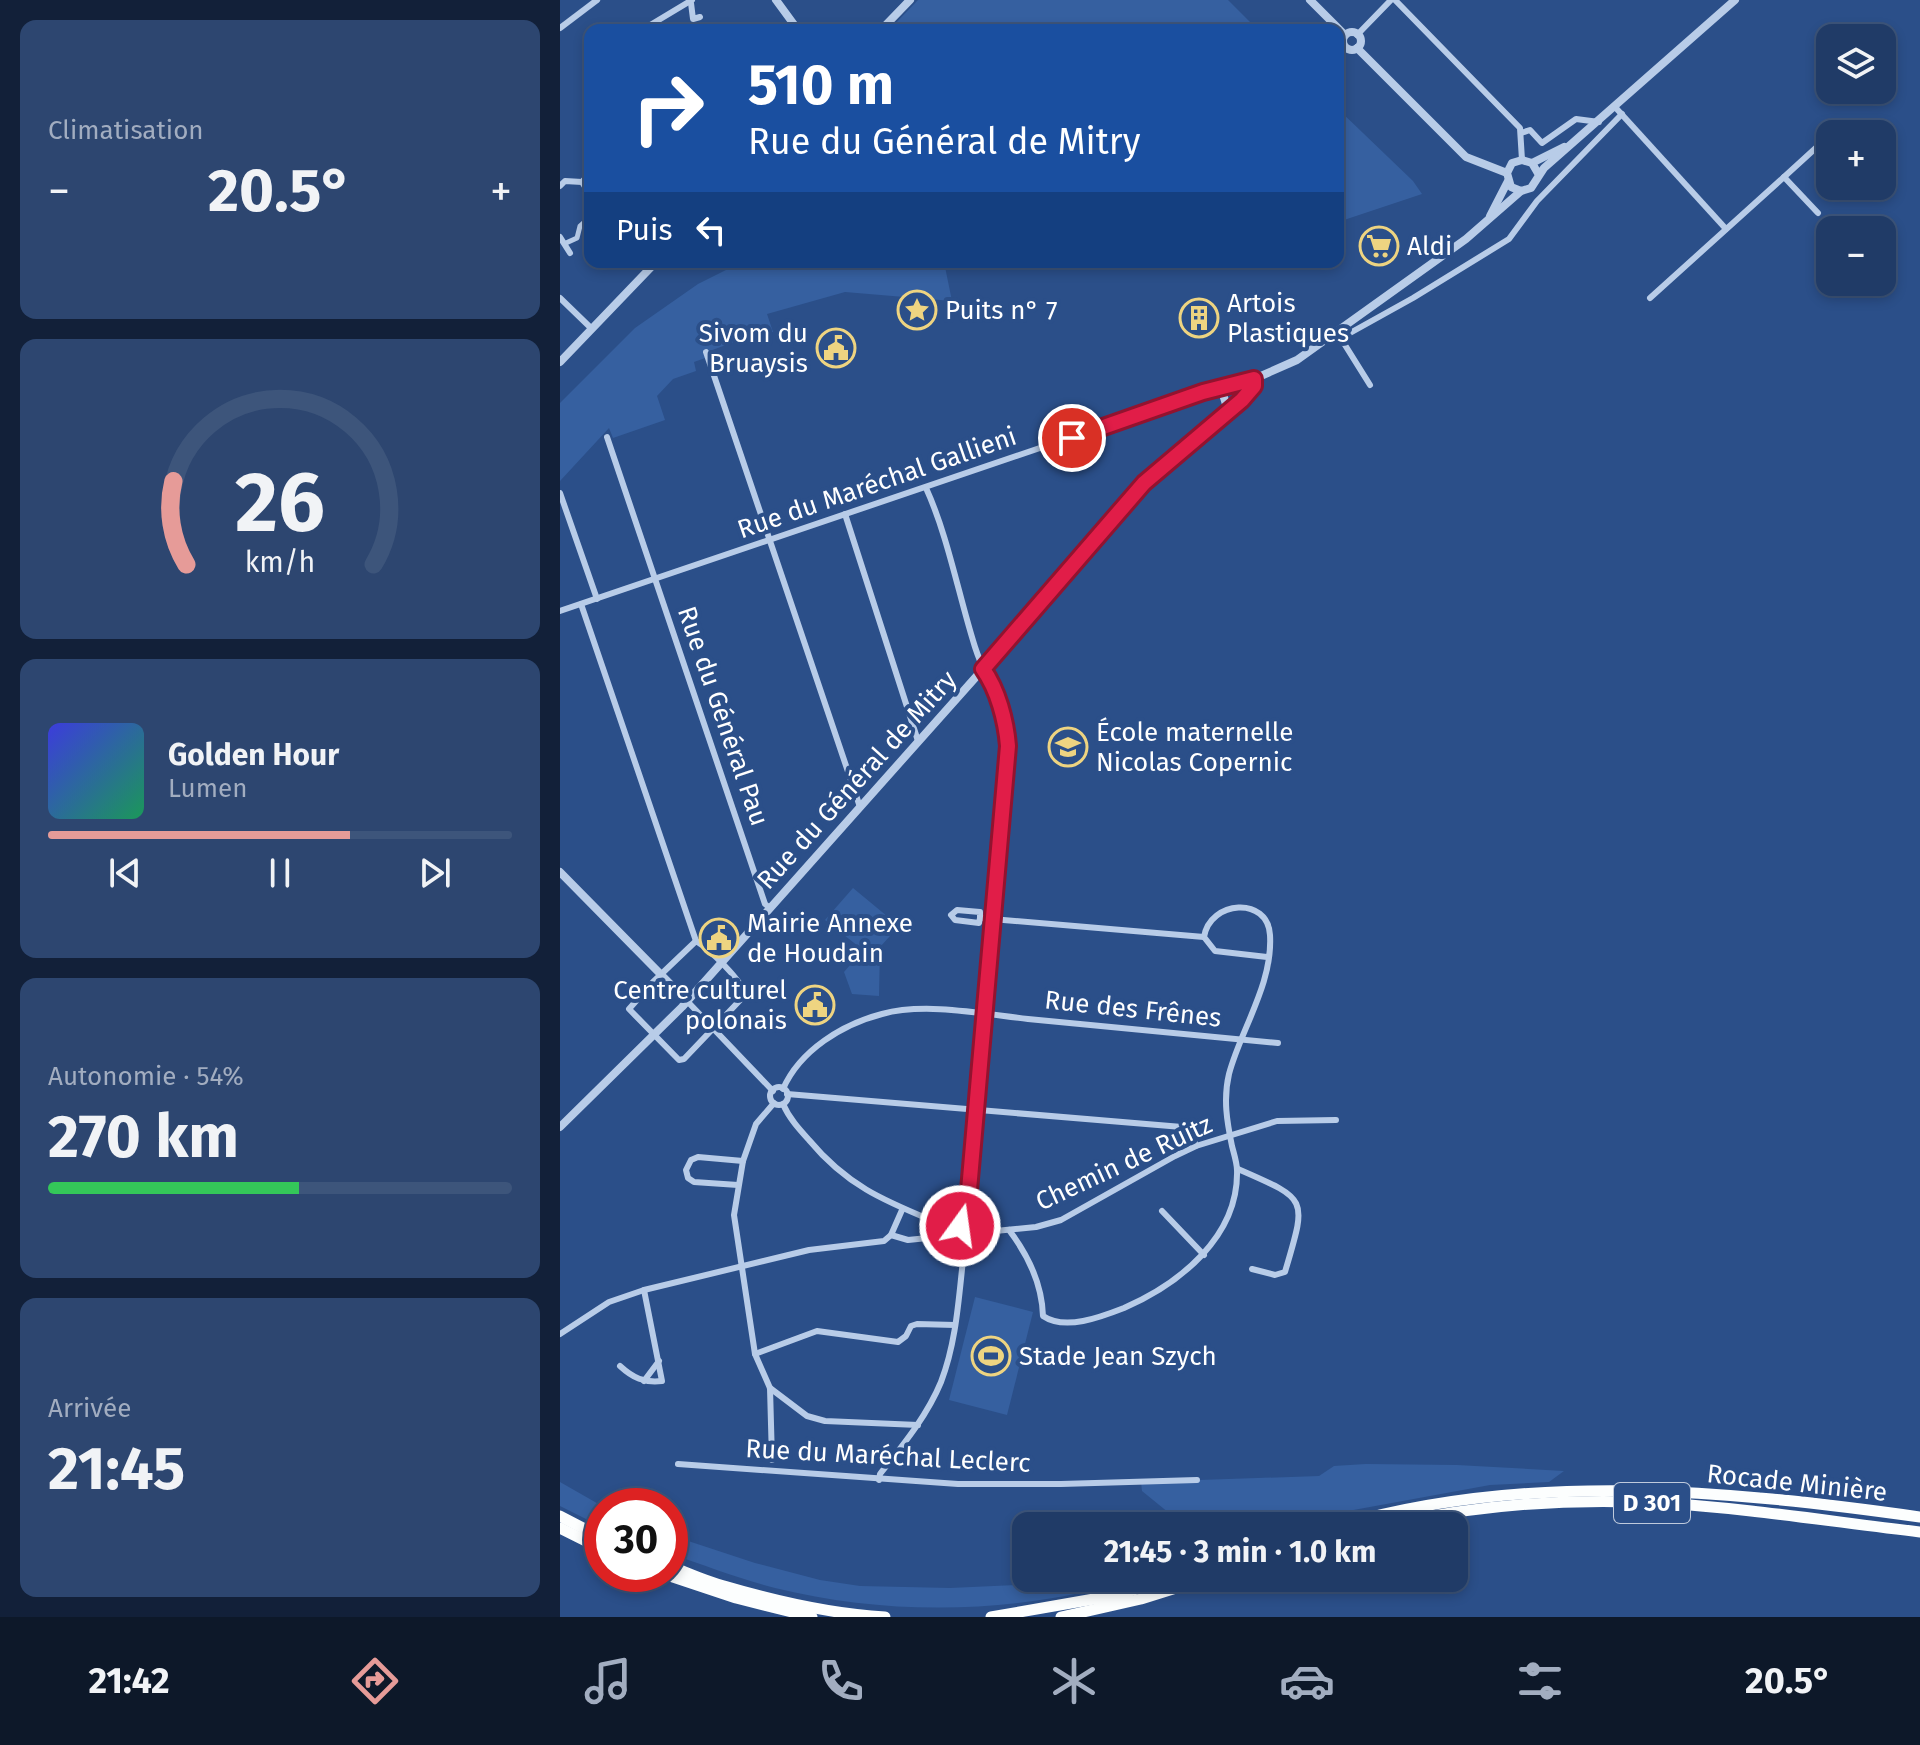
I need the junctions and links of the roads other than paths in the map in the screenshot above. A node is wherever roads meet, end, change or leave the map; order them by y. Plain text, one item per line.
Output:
1 (597, 0) edge
2 (776, 0) edge
3 (910, 0) edge
4 (1310, 0) edge
5 (1393, 0) edge
6 (1735, 0) edge
7 (691, 1) edge
8 (700, 17) dead end
9 (660, 20) junction
10 (653, 24) edge
11 (660, 24) edge
12 (794, 24) edge
13 (887, 24) edge
14 (1334, 24) edge
15 (560, 28) edge
16 (1345, 35) joint
17 (1357, 35) junction
18 (1344, 38) edge
19 (1344, 44) edge
20 (1345, 47) joint
21 (1357, 48) junction
22 (1619, 110) junction
23 (1599, 122) junction
24 (1521, 133) junction
25 (1579, 138) junction
26 (1816, 148) edge
27 (1522, 160) junction
28 (1532, 163) junction
29 (1507, 177) junction
30 (1784, 177) junction
31 (1537, 179) junction
32 (584, 180) edge
33 (582, 182) junction
34 (584, 185) edge
35 (560, 186) edge
36 (1521, 191) junction
37 (1545, 193) junction
38 (1818, 213) dead end
39 (1487, 221) junction
40 (584, 222) edge
41 (1726, 229) junction
42 (560, 237) edge
43 (566, 243) junction
44 (570, 253) dead end
45 (650, 268) edge
46 (560, 298) edge
47 (1650, 298) dead end
48 (592, 329) junction
49 (1339, 334) junction
50 (706, 352) dead end
51 (560, 362) edge
52 (1254, 379) junction
53 (1370, 385) dead end
54 (1215, 390) junction
55 (1228, 411) junction
56 (607, 437) dead end
57 (926, 488) junction
58 (560, 493) edge
59 (845, 514) junction
60 (771, 540) junction
61 (656, 580) junction
62 (597, 599) junction
63 (581, 604) junction
64 (560, 611) edge
65 (983, 669) junction
66 (918, 741) junction
67 (860, 807) junction
68 (560, 872) edge
69 (770, 908) junction
70 (980, 918) dead end
71 (994, 919) junction
72 (1204, 937) junction
73 (696, 941) junction
74 (1267, 957) junction
75 (721, 963) junction
76 (661, 974) junction
77 (687, 1001) junction
78 (985, 1015) junction
79 (713, 1028) junction
80 (654, 1036) junction
81 (1241, 1040) junction
82 (1278, 1043) dead end
83 (773, 1091) junction
84 (785, 1091) junction
85 (774, 1103) junction
86 (783, 1104) junction
87 (977, 1109) junction
88 (1336, 1120) dead end
89 (560, 1127) edge
90 (1230, 1136) junction
91 (1196, 1146) junction
92 (743, 1161) junction
93 (1238, 1169) junction
94 (738, 1185) junction
95 (902, 1210) junction
96 (1162, 1211) dead end
97 (965, 1224) junction
98 (1009, 1230) junction
99 (957, 1231) junction
100 (975, 1233) junction
101 (891, 1235) junction
102 (947, 1236) dead end
103 (965, 1243) junction
104 (1204, 1255) junction
105 (742, 1266) junction
106 (1252, 1269) dead end
107 (644, 1290) junction
108 (955, 1325) junction
109 (560, 1334) edge
110 (755, 1354) junction
111 (659, 1361) junction
112 (620, 1366) dead end
113 (644, 1381) junction
114 (770, 1388) junction
115 (918, 1425) junction
116 (772, 1460) dead end
117 (678, 1464) dead end
118 (879, 1480) junction
119 (1197, 1480) dead end
120 (1396, 1512) edge
121 (1457, 1512) edge
122 (560, 1516) edge
123 (1918, 1517) edge
124 (560, 1528) edge
125 (584, 1529) edge
126 (1920, 1532) edge
127 (584, 1540) edge
128 (688, 1573) edge
129 (688, 1582) edge
130 (1127, 1592) edge
131 (1163, 1592) edge
132 (812, 1617) edge
133 (885, 1617) edge
134 (991, 1617) edge
135 (1061, 1617) edge

1 - 15 street
2 - 12 street
3 - 13 street
4 - 14 street
5 - 17 street
5 - 24 street
6 - 22 street
7 - 8 street
7 - 9 street
9 - 10 street
9 - 11 street
16 - 17 street
16 - 18 street
17 - 21 street
19 - 20 street
20 - 21 street
21 - 29 street
22 - 23 street
22 - 37 street
22 - 41 street
23 - 24 street
23 - 25 street
24 - 27 street
25 - 28 street
25 - 31 street
26 - 30 street
27 - 28 street
27 - 29 street
28 - 31 street
29 - 36 street
29 - 39 street
30 - 38 street
30 - 41 street
31 - 36 street
31 - 37 street
32 - 33 street
33 - 34 street
33 - 35 street
36 - 39 street
37 - 49 street
39 - 49 street
40 - 43 street
41 - 47 street
42 - 43 street
43 - 44 street
45 - 48 street
46 - 48 street
48 - 51 street
49 - 52 street
49 - 53 street
50 - 60 street
52 - 54 street, Rue du Maréchal Gallieni
52 - 55 street, Rue du Général de Mitry
54 - 55 street
54 - 57 street, Rue du Maréchal Gallieni
55 - 65 street, Rue du Général de Mitry
56 - 61 street, Rue du Général Pau
57 - 59 street, Rue du Maréchal Gallieni
57 - 65 street
58 - 62 street
59 - 60 street, Rue du Maréchal Gallieni
59 - 66 street
60 - 61 street, Rue du Maréchal Gallieni
60 - 67 street
61 - 62 street, Rue du Maréchal Gallieni
61 - 69 street, Rue du Général Pau
62 - 63 street, Rue du Maréchal Gallieni
63 - 64 street, Rue du Maréchal Gallieni
63 - 73 street
65 - 66 street, Rue du Général de Mitry
65 - 71 street
66 - 67 street, Rue du Général de Mitry
67 - 69 street, Rue du Général de Mitry
68 - 76 street
69 - 75 street, Rue du Général de Mitry
70 - 71 street
71 - 72 street
71 - 78 street
72 - 74 street
72 - 74 street
73 - 75 street
73 - 76 street
74 - 81 street
75 - 77 street, Rue du Général de Mitry
75 - 79 street
76 - 77 street
76 - 80 street
77 - 79 street
77 - 80 street, Rue du Général de Mitry
78 - 81 street, Rue des Frênes
78 - 84 street, Rue des Frênes
78 - 87 street
79 - 80 street
79 - 83 street
80 - 89 street, Rue du Général de Mitry
81 - 82 street, Rue des Frênes
81 - 90 street
83 - 84 street
83 - 85 street
84 - 86 street
84 - 87 street
85 - 86 street
85 - 92 street
86 - 95 street
87 - 91 street
87 - 97 street
88 - 90 street, Chemin de Ruitz
90 - 91 street, Chemin de Ruitz
90 - 93 street
91 - 98 street, Chemin de Ruitz
92 - 94 street
92 - 94 street
93 - 104 street
93 - 106 street
94 - 105 street
95 - 99 street
95 - 101 street
96 - 104 street
97 - 99 street
97 - 100 street
98 - 100 street, Chemin de Ruitz
98 - 104 street
99 - 103 street
100 - 103 street
101 - 102 street
101 - 105 street
103 - 108 street
105 - 107 street
105 - 110 street
107 - 109 street
107 - 111 street
108 - 110 street
108 - 115 street
110 - 114 street
111 - 113 street
111 - 113 street
112 - 113 street
114 - 115 street
114 - 116 street
115 - 118 street
117 - 118 street, Rue du Maréchal Leclerc
118 - 119 street, Rue du Maréchal Leclerc
120 - 123 highway, Rocade Minière / D 301
121 - 126 highway, Rocade Minière / D 301
122 - 125 highway
124 - 127 highway
128 - 133 highway
129 - 132 highway
130 - 134 highway
131 - 135 highway

